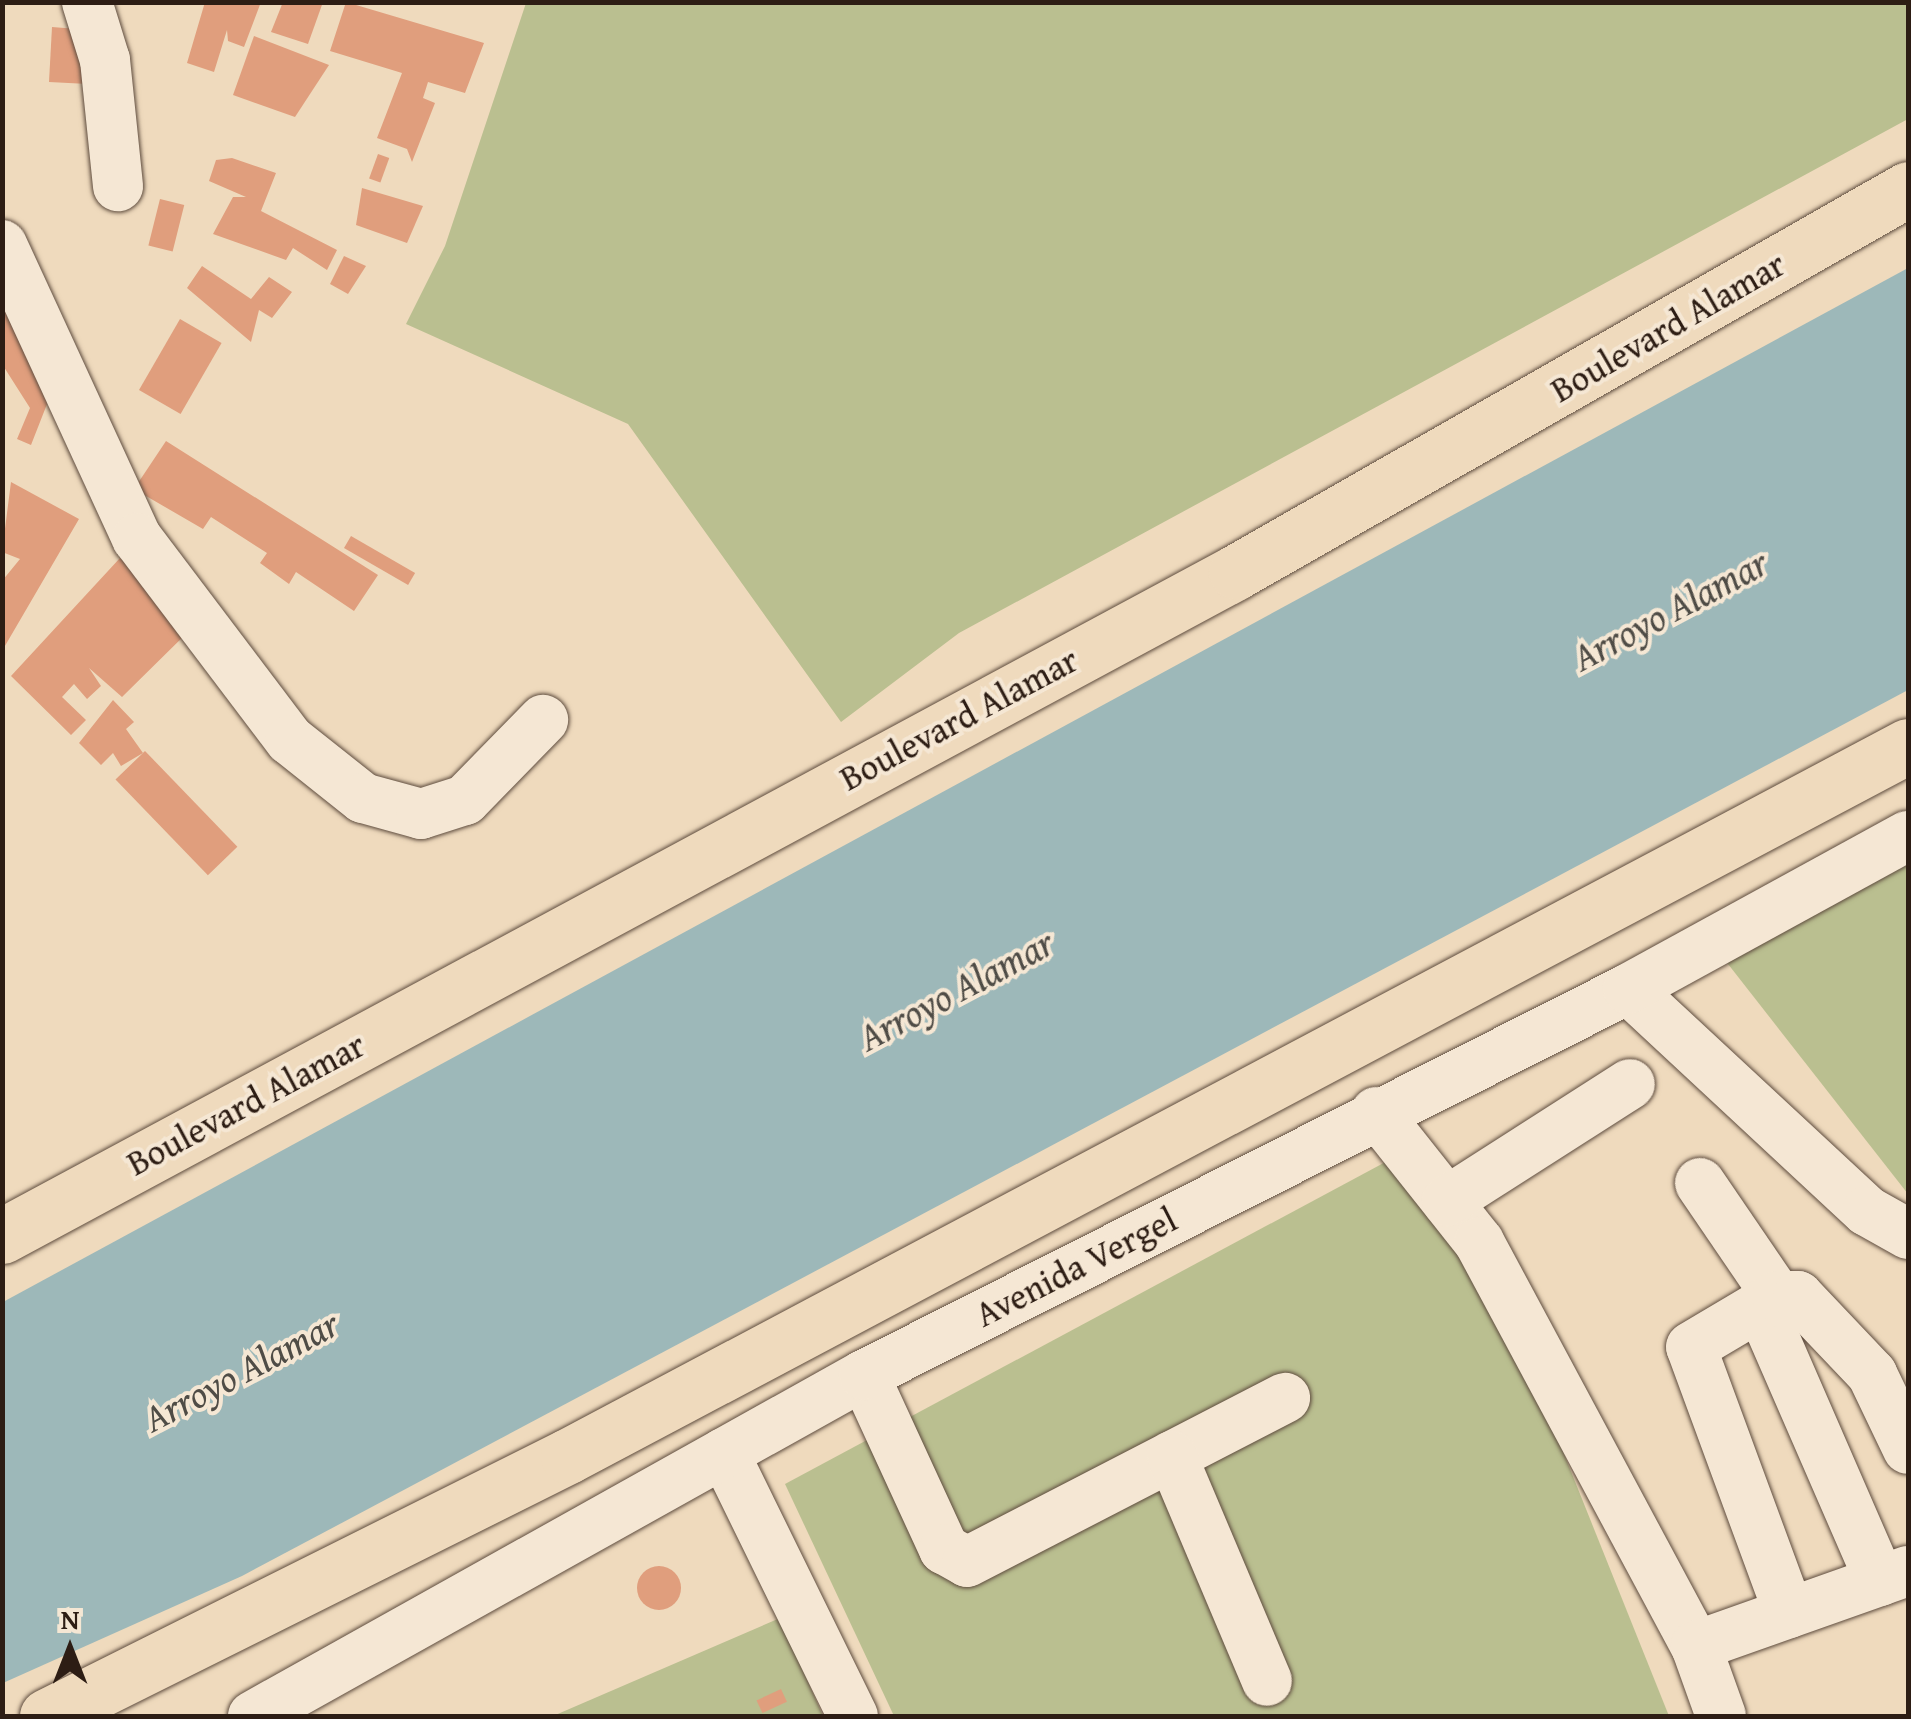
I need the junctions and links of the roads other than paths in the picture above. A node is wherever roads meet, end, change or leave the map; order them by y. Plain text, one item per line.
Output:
1 (88, 2) edge
2 (118, 186) dead end
3 (1908, 190) edge
4 (2, 245) edge
5 (543, 720) dead end
6 (1908, 746) edge
7 (1908, 836) edge
8 (1628, 989) junction
9 (1630, 1084) dead end
10 (1376, 1112) junction
11 (1700, 1183) dead end
12 (1447, 1201) junction
13 (1908, 1234) edge
14 (2, 1236) edge
15 (1769, 1301) junction
16 (864, 1375) junction
17 (1285, 1398) dead end
18 (1908, 1448) edge
19 (724, 1453) junction
20 (1172, 1456) junction
21 (1894, 1576) edge
22 (1790, 1613) junction
23 (1696, 1646) junction
24 (1267, 1681) dead end
25 (258, 1715) edge
26 (48, 1716) edge
27 (853, 1716) edge
28 (1721, 1716) edge

1 - 2 street
3 - 14 highway, Boulevard Alamar
4 - 5 street
6 - 26 highway
7 - 8 street, Avenida Vergel
8 - 10 street, Avenida Vergel
8 - 13 street
9 - 12 street
10 - 12 street
10 - 16 street, Avenida Vergel
11 - 15 street
12 - 23 street
15 - 18 street
15 - 21 street
15 - 22 street
16 - 19 street, Avenida Vergel
16 - 20 street
17 - 20 street
19 - 25 street, Avenida Vergel
19 - 27 street
20 - 24 street
21 - 22 street
22 - 23 street
23 - 28 street

